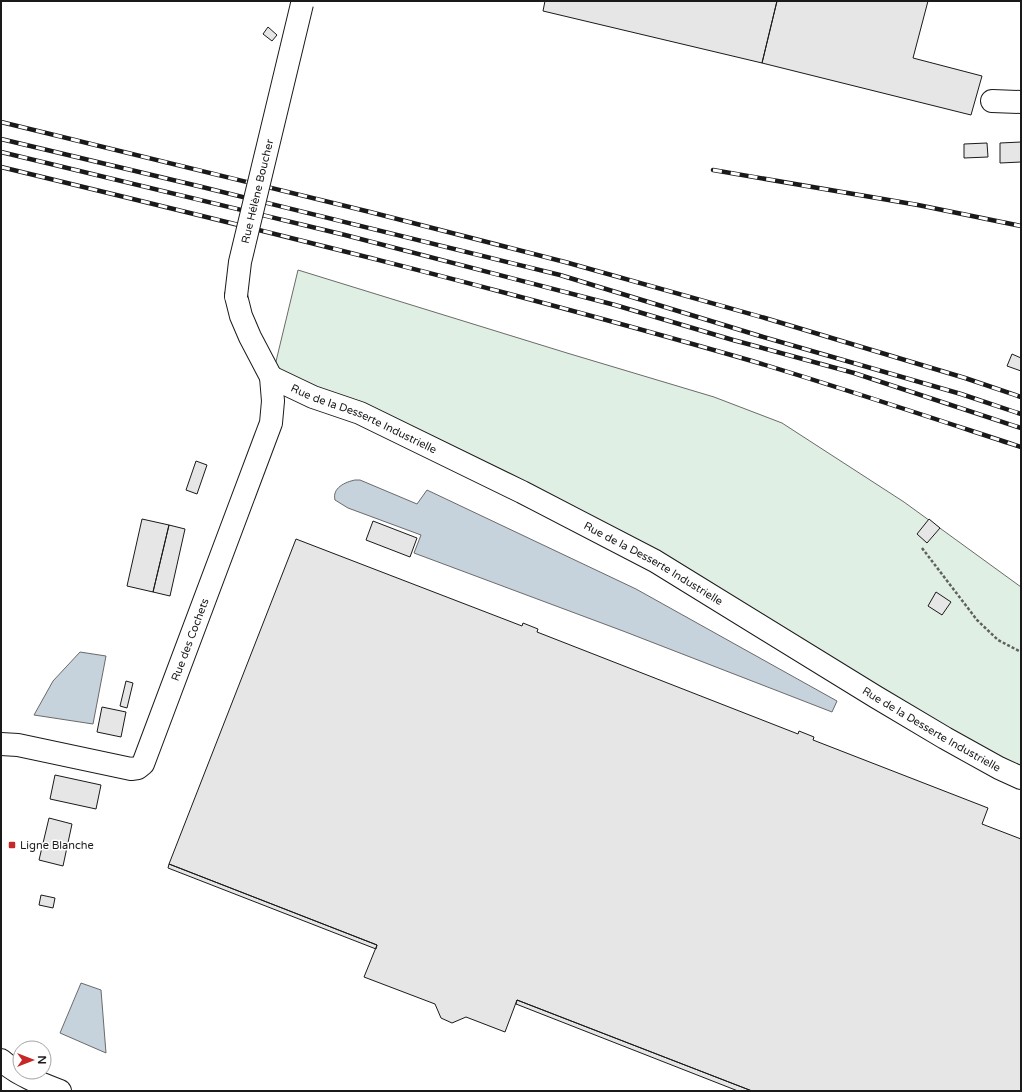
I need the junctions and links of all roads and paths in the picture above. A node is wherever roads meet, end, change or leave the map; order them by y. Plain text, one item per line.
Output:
1 (303, 3) edge
2 (992, 102) dead end
3 (1021, 102) edge
4 (271, 376) junction
5 (922, 548) dead end
6 (1021, 652) edge
7 (1, 744) edge
8 (1021, 778) edge
9 (1, 1060) edge
10 (60, 1091) edge

1 - 4 street, Rue Hélène Boucher, bridge
2 - 3 street
4 - 7 street, Rue des Cochets
4 - 8 street, Rue de la Desserte Industrielle
5 - 6 path
9 - 10 street

